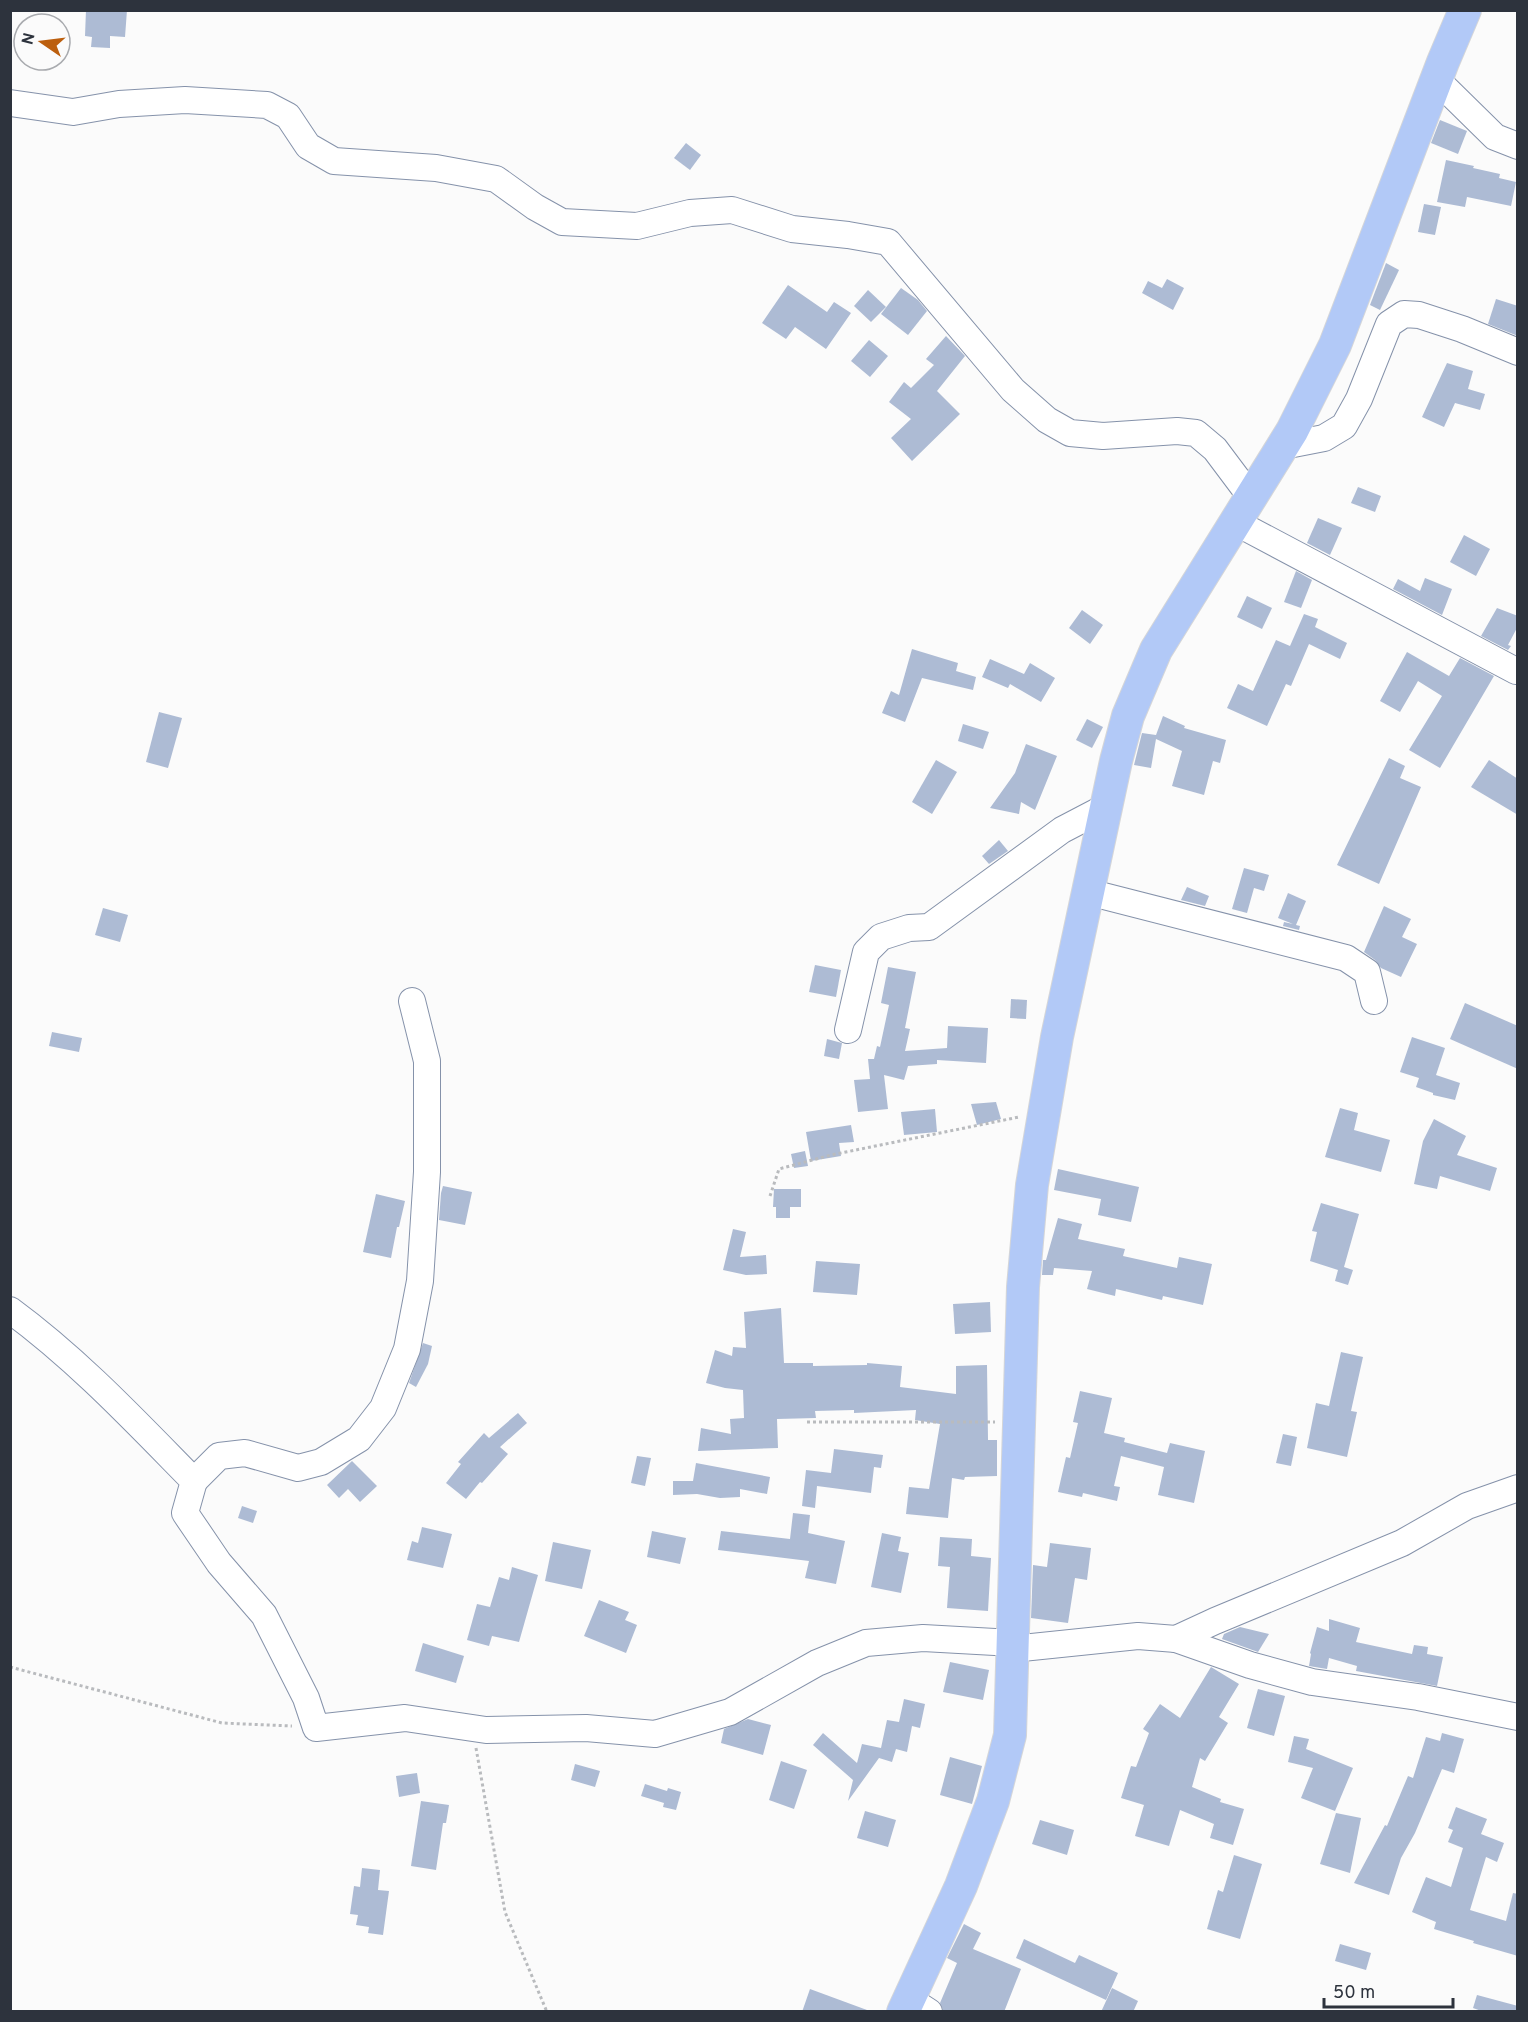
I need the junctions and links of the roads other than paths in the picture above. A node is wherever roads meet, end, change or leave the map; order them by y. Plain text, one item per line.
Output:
1 (1465, 10) edge
2 (1437, 80) junction
3 (10, 103) edge
4 (1518, 146) edge
5 (1518, 352) edge
6 (1283, 446) junction
7 (1243, 510) junction
8 (1516, 671) edge
9 (1106, 807) junction
10 (1088, 892) junction
11 (412, 1001) dead end
12 (1374, 1001) dead end
13 (848, 1030) dead end
14 (10, 1310) edge
15 (194, 1481) junction
16 (1518, 1488) edge
17 (1176, 1639) junction
18 (1013, 1646) junction
19 (1518, 1717) edge
20 (914, 2007) edge

1 - 2 main road
2 - 4 street
2 - 6 main road
3 - 7 street
5 - 6 street
6 - 7 main road
7 - 8 street
7 - 9 main road
9 - 10 main road
9 - 13 street
10 - 12 street
10 - 18 main road
11 - 15 street
14 - 15 street
15 - 18 street
16 - 17 street
17 - 18 street
17 - 19 street
18 - 20 main road

